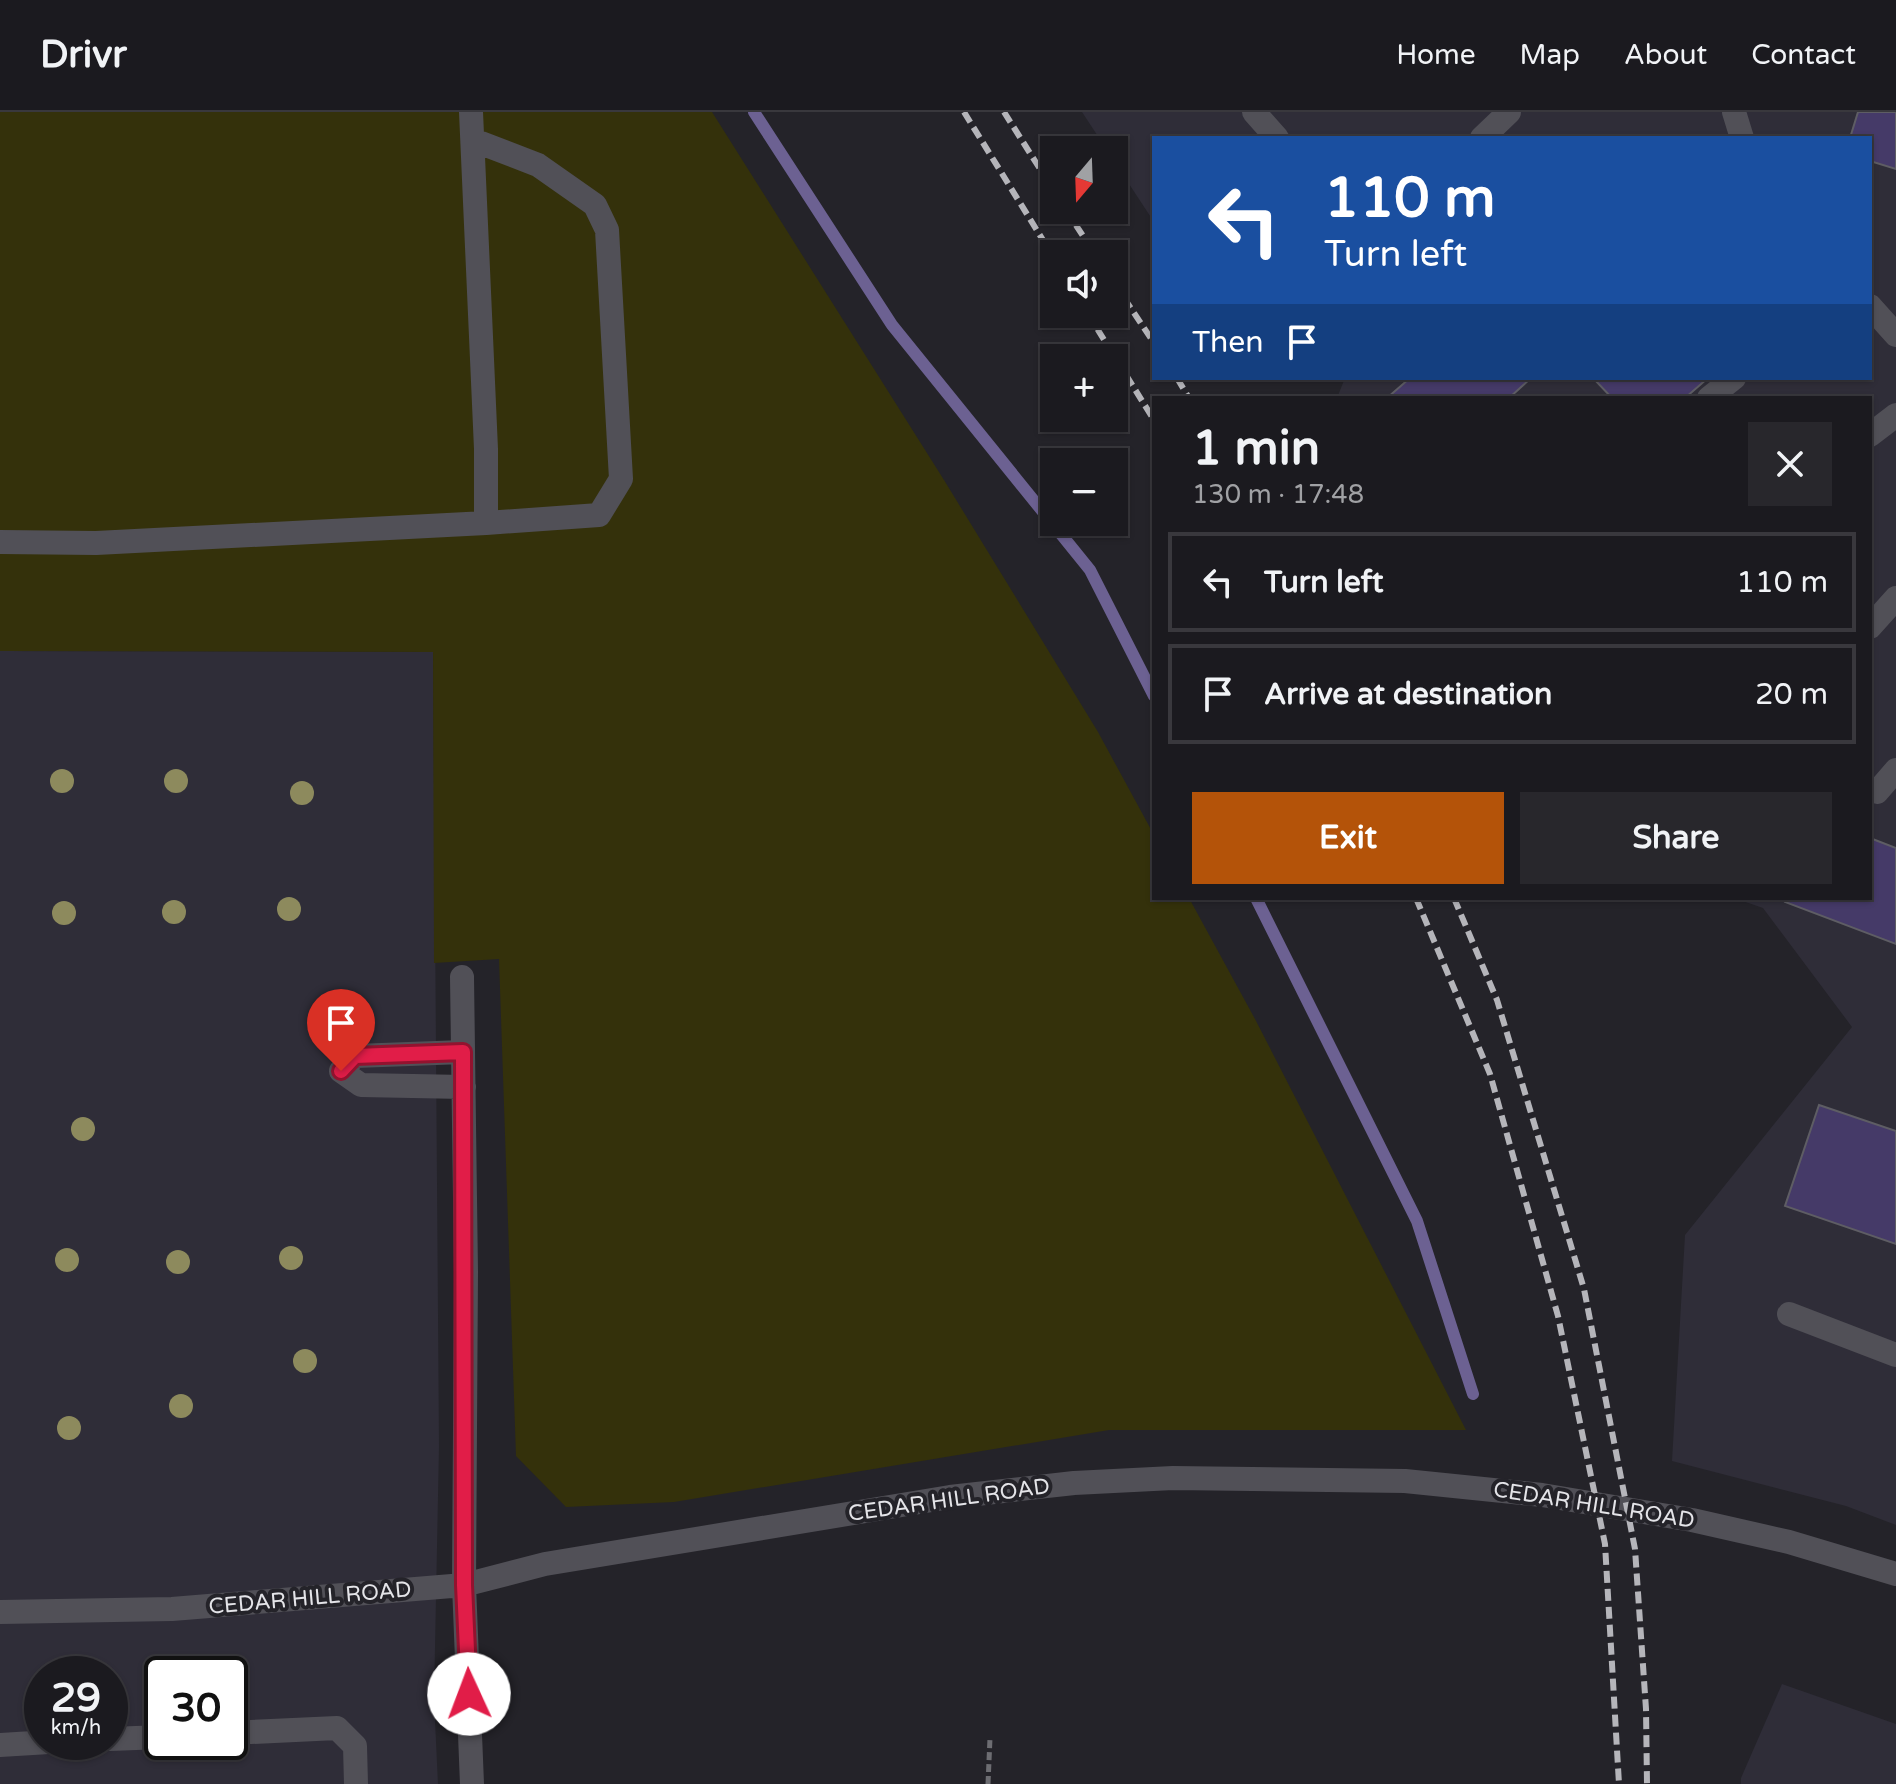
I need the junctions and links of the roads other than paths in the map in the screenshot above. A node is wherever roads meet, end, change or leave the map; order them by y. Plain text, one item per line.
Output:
1 (471, 112) edge
2 (1254, 112) edge
3 (1509, 112) edge
4 (1734, 112) edge
5 (1275, 136) edge
6 (1484, 136) edge
7 (1741, 136) edge
8 (473, 140) junction
9 (1872, 308) edge
10 (1896, 335) edge
11 (1732, 380) edge
12 (1712, 396) edge
13 (1896, 415) edge
14 (1872, 433) edge
15 (486, 523) junction
16 (0, 542) edge
17 (1896, 598) edge
18 (1872, 625) edge
19 (1896, 770) edge
20 (1877, 792) dead end
21 (462, 977) dead end
22 (463, 1052) junction
23 (464, 1087) junction
24 (1789, 1314) dead end
25 (1896, 1355) edge
26 (1896, 1574) edge
27 (464, 1585) junction
28 (0, 1612) edge
29 (248, 1732) edge
30 (24, 1744) edge
31 (0, 1745) edge
32 (356, 1784) edge
33 (472, 1784) edge

1 - 8 street
2 - 5 street
3 - 6 street
4 - 7 street
8 - 15 street
8 - 15 street
9 - 10 street
11 - 12 street
13 - 14 street
15 - 16 street
17 - 18 street
19 - 20 street
21 - 22 street
22 - 23 street
22 - 23 street
23 - 27 street
24 - 25 street
26 - 27 street, CEDAR HILL ROAD
27 - 28 street, CEDAR HILL ROAD
27 - 33 street
29 - 32 street
30 - 31 street

